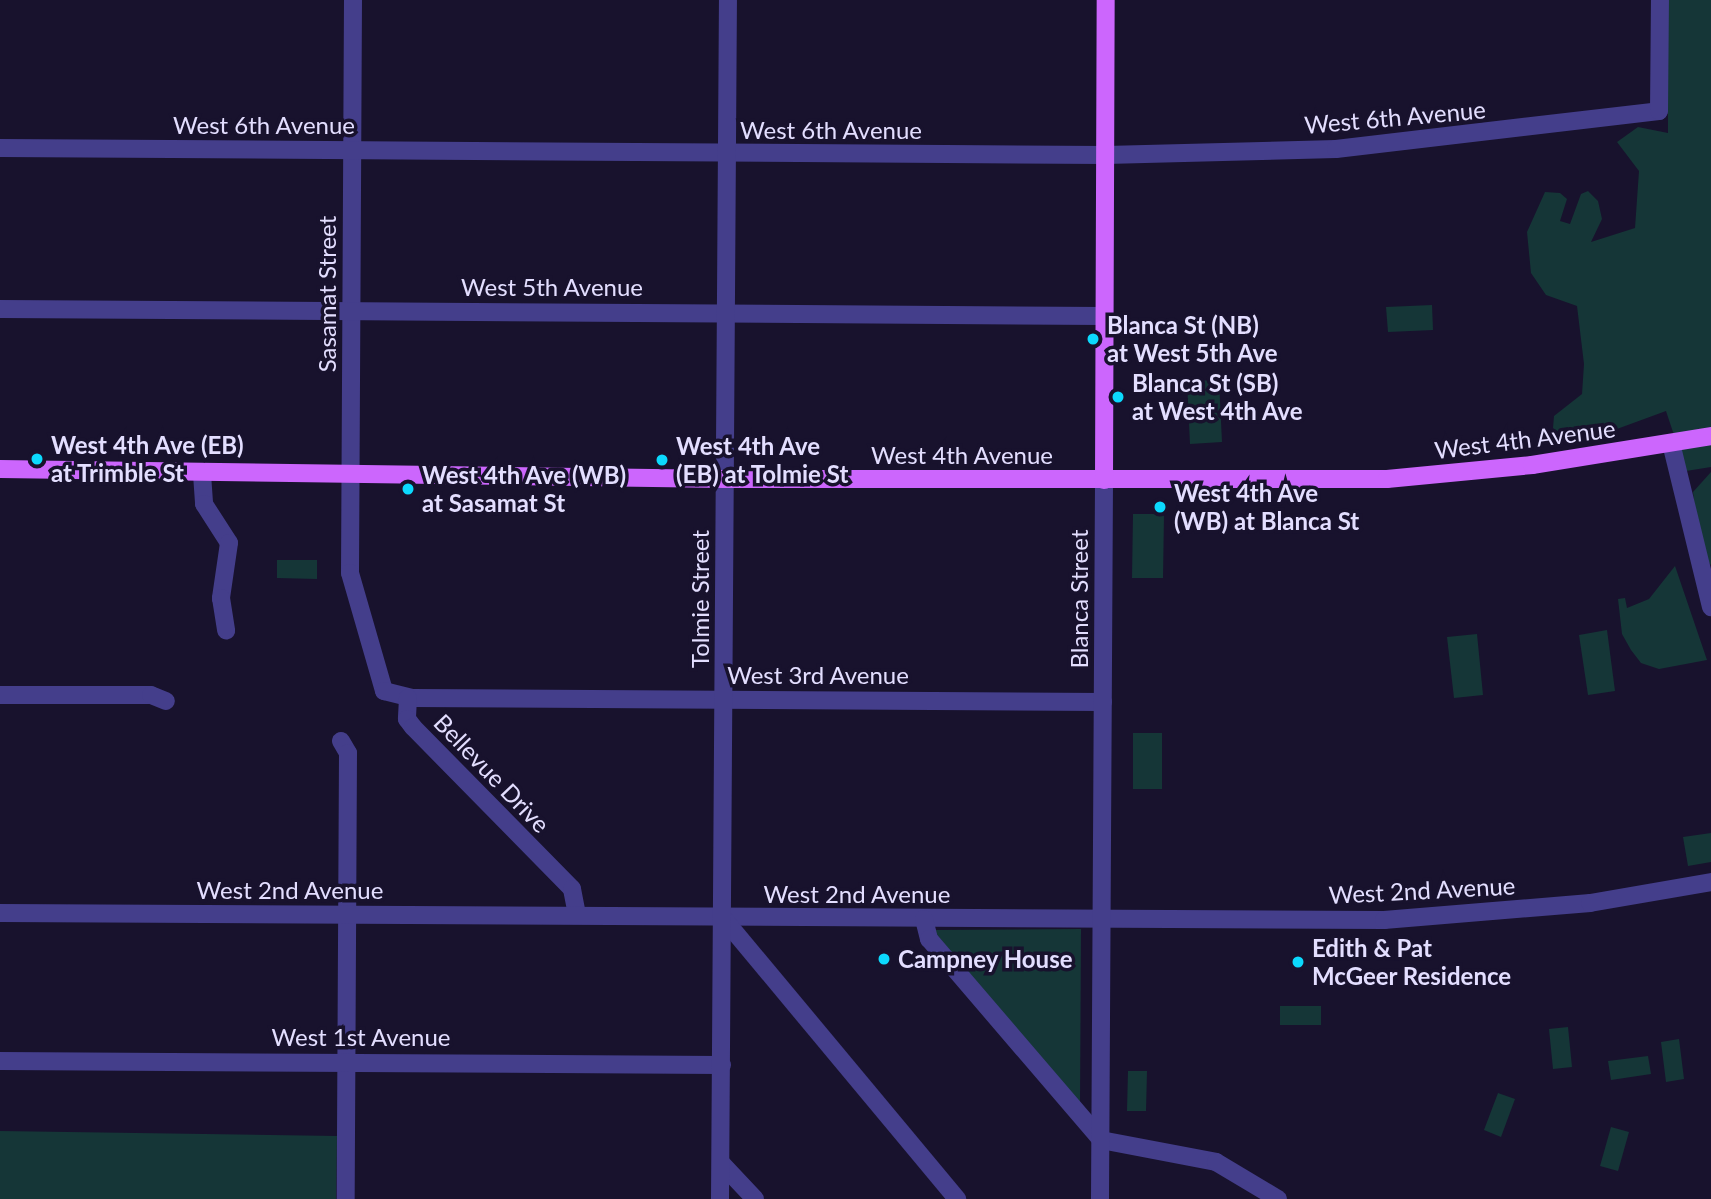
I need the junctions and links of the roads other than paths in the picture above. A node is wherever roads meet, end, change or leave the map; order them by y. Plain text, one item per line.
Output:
1 (353, 0) edge
2 (728, 0) edge
3 (1106, 0) edge
4 (1660, 0) edge
5 (0, 148) edge
6 (352, 150) junction
7 (727, 154) junction
8 (1106, 155) junction
9 (0, 309) edge
10 (351, 310) junction
11 (726, 313) junction
12 (1104, 316) junction
13 (1711, 436) edge
14 (1671, 443) junction
15 (0, 469) edge
16 (202, 474) junction
17 (351, 475) junction
18 (725, 479) junction
19 (1104, 480) junction
20 (354, 589) joint
21 (1711, 607) edge
22 (226, 631) dead end
23 (0, 695) edge
24 (408, 698) junction
25 (724, 699) junction
26 (166, 701) dead end
27 (1103, 702) junction
28 (341, 741) dead end
29 (1711, 882) edge
30 (0, 913) edge
31 (347, 915) junction
32 (577, 915) junction
33 (723, 918) junction
34 (924, 919) junction
35 (1102, 919) junction
36 (346, 1060) junction
37 (0, 1061) edge
38 (722, 1065) junction
39 (1101, 1140) junction
40 (722, 1164) junction
41 (346, 1199) edge
42 (720, 1199) edge
43 (755, 1199) edge
44 (957, 1199) edge
45 (1100, 1199) edge
46 (1278, 1199) edge

1 - 6 street, Sasamat Street
2 - 7 street, Tolmie Street
3 - 8 main road, Blanca Street
4 - 8 street, West 6th Avenue
5 - 6 street, West 6th Avenue
6 - 7 street, West 6th Avenue
6 - 10 street, Sasamat Street
7 - 8 street, West 6th Avenue
7 - 11 street, Tolmie Street
8 - 12 main road, Blanca Street
9 - 10 street, West 5th Avenue
10 - 11 street, West 5th Avenue
10 - 17 street, Sasamat Street
11 - 12 street, West 5th Avenue
11 - 18 street, Tolmie Street
12 - 19 main road, Blanca Street
13 - 14 main road, West 4th Avenue
14 - 19 main road, West 4th Avenue
14 - 21 street
15 - 16 main road, West 4th Avenue
16 - 17 main road, West 4th Avenue
16 - 22 street
17 - 18 main road, West 4th Avenue
17 - 20 street, Sasamat Street
18 - 19 main road, West 4th Avenue
18 - 25 street, Tolmie Street
19 - 27 street, Blanca Street
20 - 24 street, Bellevue Drive
23 - 26 street
24 - 25 street, West 3rd Avenue
24 - 32 street, Bellevue Drive
25 - 27 street, West 3rd Avenue
25 - 33 street, Tolmie Street
27 - 35 street, Blanca Street
28 - 31 street
29 - 35 street, West 2nd Avenue
30 - 31 street, West 2nd Avenue
31 - 32 street, West 2nd Avenue
31 - 36 street
32 - 33 street, West 2nd Avenue
33 - 34 street, West 2nd Avenue
33 - 38 street, Tolmie Street
33 - 44 street
34 - 35 street, West 2nd Avenue
34 - 39 street
35 - 39 street, Blanca Street
36 - 37 street, West 1st Avenue
36 - 38 street, West 1st Avenue
36 - 41 street
38 - 40 street, Tolmie Street
39 - 45 street, Blanca Street
39 - 46 street
40 - 42 street, Tolmie Street
40 - 43 street

